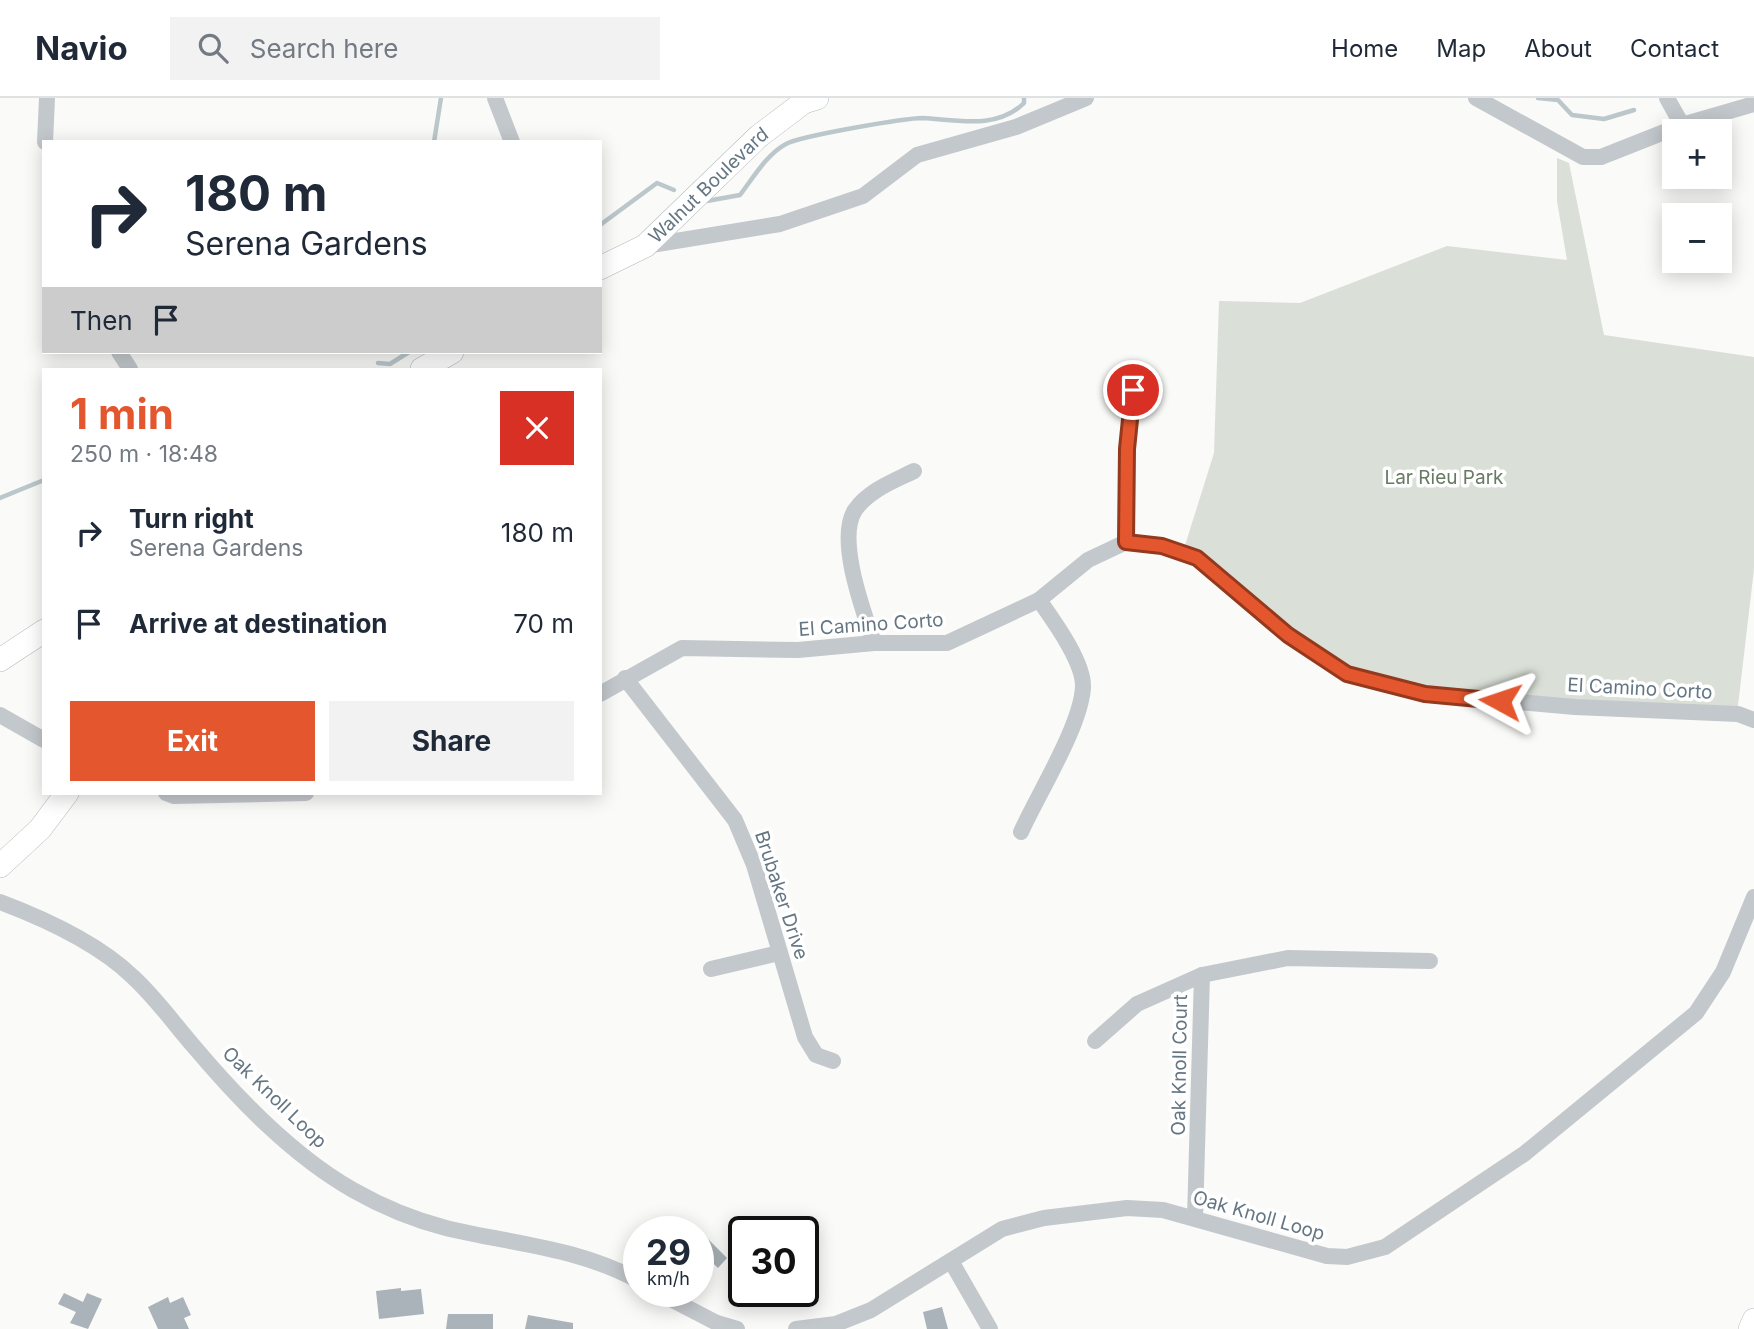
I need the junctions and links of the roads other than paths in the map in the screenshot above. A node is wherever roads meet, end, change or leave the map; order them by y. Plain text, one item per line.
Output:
1 (47, 98) edge
2 (495, 98) edge
3 (817, 98) edge
4 (1086, 98) edge
5 (1476, 98) edge
6 (1667, 98) edge
7 (1754, 104) edge
8 (1679, 119) edge
9 (1703, 119) edge
10 (1662, 133) edge
11 (45, 140) edge
12 (511, 140) edge
13 (645, 246) junction
14 (602, 267) edge
15 (448, 354) edge
16 (424, 368) edge
17 (1133, 390) dead end
18 (914, 471) dead end
19 (1126, 542) junction
20 (1039, 600) junction
21 (42, 632) edge
22 (874, 643) junction
23 (0, 660) edge
24 (625, 678) junction
25 (602, 693) edge
26 (0, 715) edge
27 (1754, 720) edge
28 (42, 739) edge
29 (66, 795) edge
30 (171, 795) edge
31 (218, 795) edge
32 (1021, 831) dead end
33 (0, 866) edge
34 (1754, 897) edge
35 (0, 902) edge
36 (779, 953) junction
37 (1430, 961) dead end
38 (711, 969) dead end
39 (1202, 975) junction
40 (1095, 1041) dead end
41 (833, 1061) dead end
42 (1195, 1218) junction
43 (951, 1261) junction
44 (623, 1275) edge
45 (686, 1307) edge
46 (1754, 1320) edge
47 (737, 1329) edge
48 (796, 1329) edge
49 (990, 1329) edge
50 (1750, 1329) edge

1 - 11 street
2 - 12 street
3 - 13 street, Walnut Boulevard
4 - 13 street
5 - 10 street
6 - 8 street
7 - 9 street
13 - 14 street, Walnut Boulevard
15 - 16 street
17 - 19 street
18 - 22 street
19 - 20 street, El Camino Corto
19 - 27 street, El Camino Corto
20 - 22 street, El Camino Corto
20 - 32 street
21 - 23 street
22 - 24 street, El Camino Corto
24 - 25 street, El Camino Corto
24 - 36 street, Brubaker Drive
26 - 28 street
29 - 33 street
30 - 31 street
34 - 42 street, Oak Knoll Loop
35 - 44 street, Oak Knoll Loop
36 - 38 street
36 - 41 street, Brubaker Drive
37 - 39 street, Oak Knoll Court
39 - 40 street
39 - 42 street, Oak Knoll Court
42 - 43 street, Oak Knoll Loop
43 - 48 street, Oak Knoll Loop
43 - 49 street
45 - 47 street
46 - 50 street

